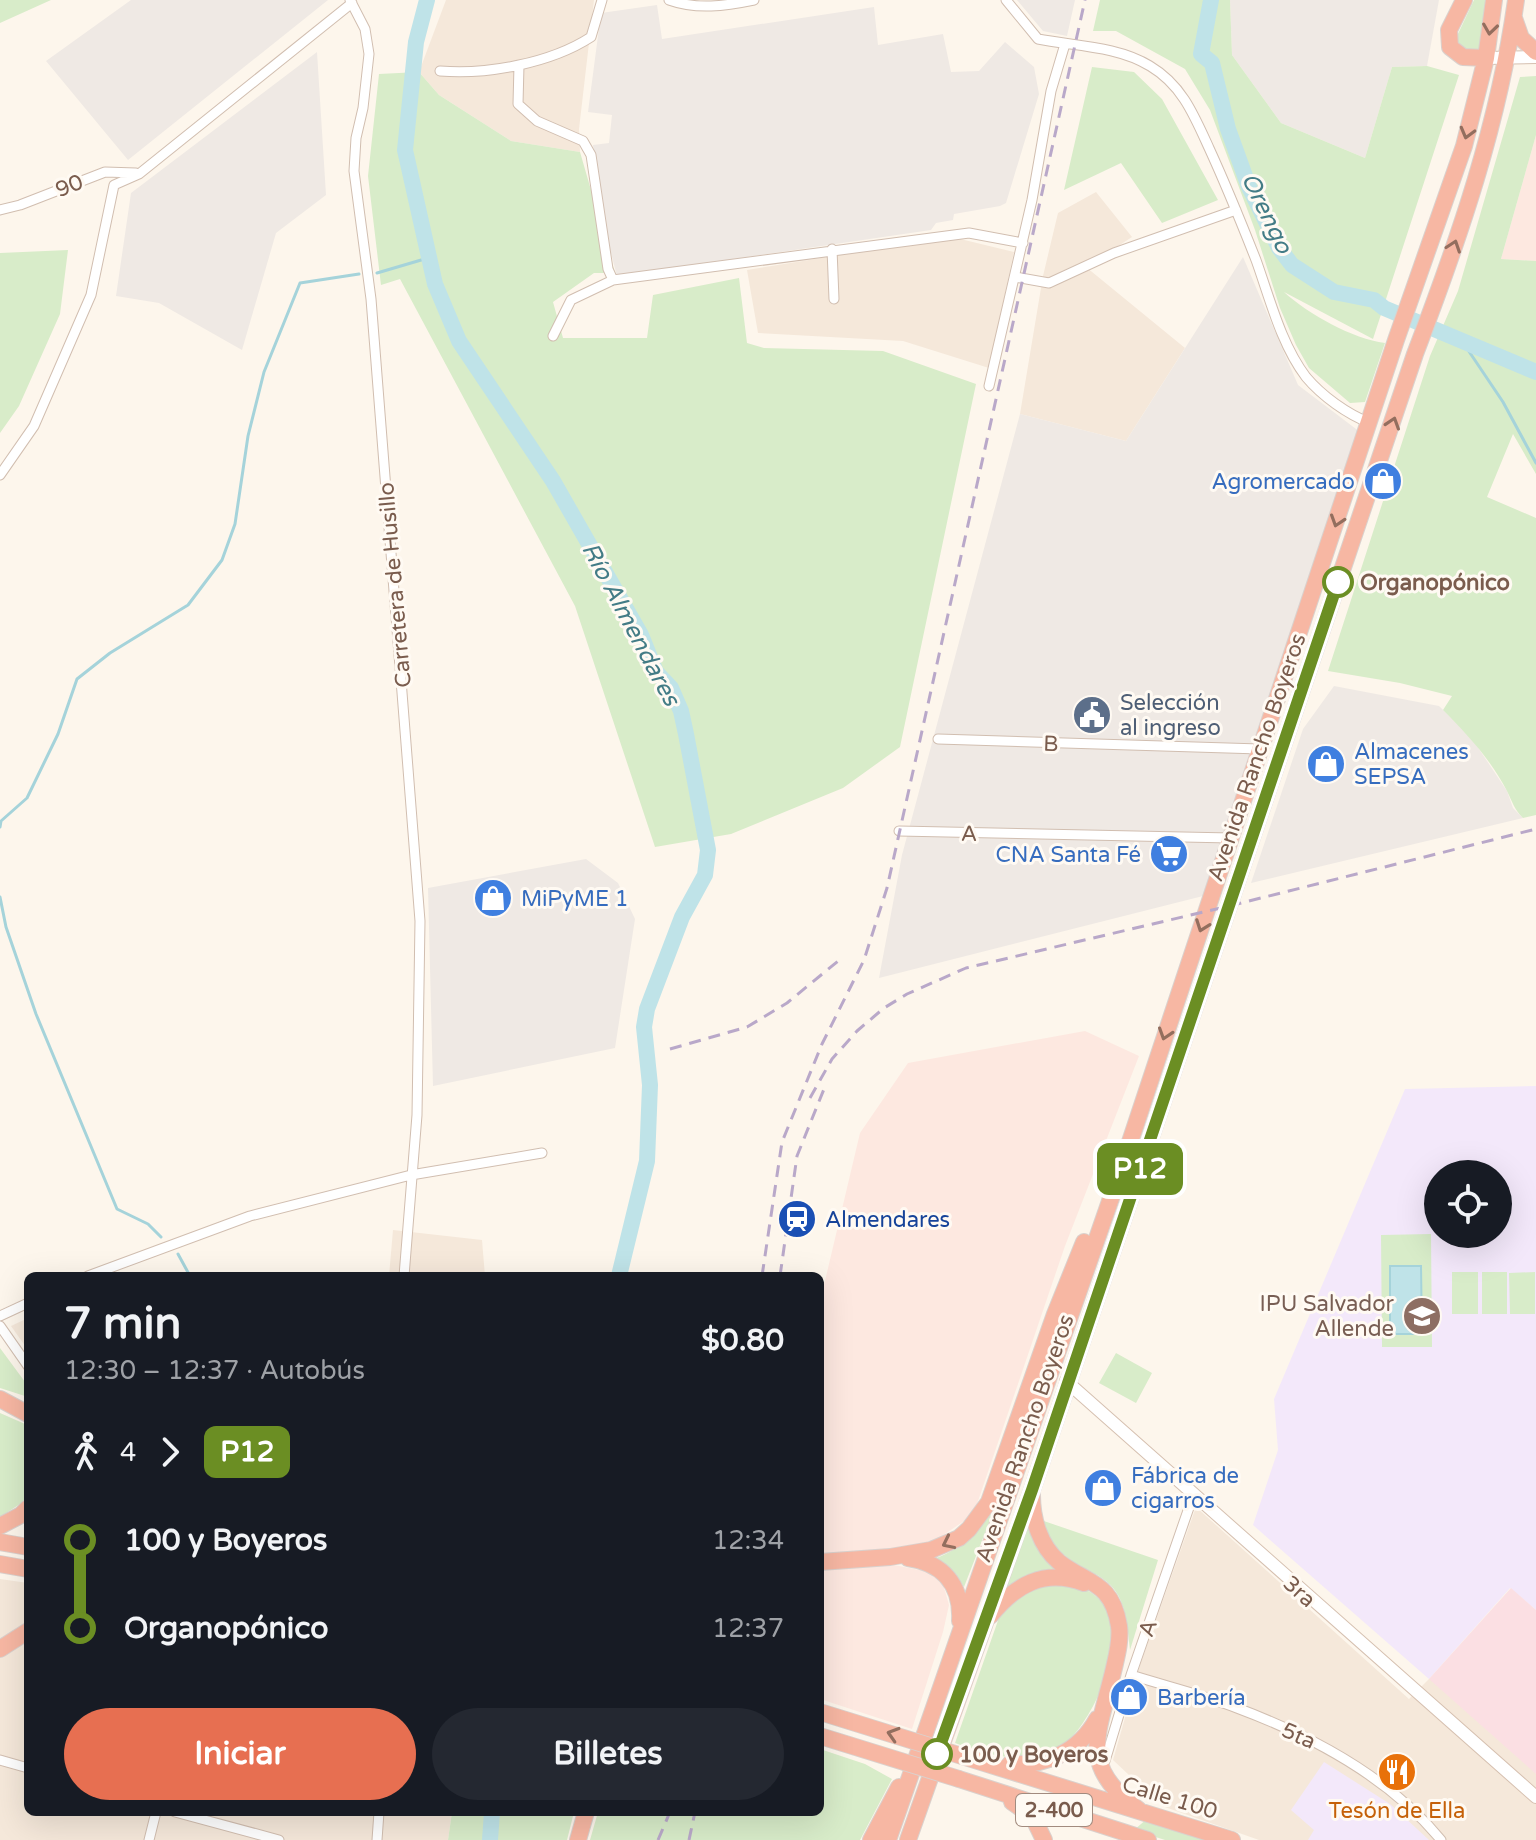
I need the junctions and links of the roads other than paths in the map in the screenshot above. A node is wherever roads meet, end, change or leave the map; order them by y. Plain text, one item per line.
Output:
1 (602, 0) edge
2 (669, 0) edge
3 (754, 0) edge
4 (1006, 0) edge
5 (1464, 0) edge
6 (1494, 0) edge
7 (351, 1) edge
8 (1515, 2) edge
9 (1065, 44) junction
10 (1536, 54) edge
11 (1506, 57) junction
12 (1486, 58) junction
13 (519, 65) junction
14 (440, 71) dead end
15 (139, 174) junction
16 (0, 210) edge
17 (1236, 210) junction
18 (1023, 243) junction
19 (832, 249) junction
20 (1015, 277) junction
21 (613, 280) junction
22 (834, 299) dead end
23 (553, 336) dead end
24 (989, 386) dead end
25 (1370, 423) junction
26 (0, 475) edge
27 (938, 739) dead end
28 (1260, 749) junction
29 (899, 831) dead end
30 (1231, 838) junction
31 (542, 1153) dead end
32 (411, 1175) junction
33 (1118, 1178) junction
34 (99, 1272) edge
35 (404, 1272) edge
36 (24, 1305) edge
37 (0, 1316) edge
38 (0, 1326) edge
39 (24, 1360) edge
40 (1066, 1381) junction
41 (0, 1399) edge
42 (24, 1412) edge
43 (1032, 1490) junction
44 (1193, 1496) junction
45 (24, 1512) edge
46 (0, 1526) edge
47 (0, 1542) edge
48 (24, 1546) edge
49 (890, 1557) junction
50 (824, 1562) edge
51 (0, 1564) edge
52 (24, 1568) edge
53 (1112, 1604) junction
54 (24, 1634) edge
55 (977, 1642) junction
56 (0, 1649) edge
57 (952, 1658) junction
58 (1131, 1675) junction
59 (1106, 1699) junction
60 (824, 1713) edge
61 (824, 1737) edge
62 (965, 1757) junction
63 (0, 1760) edge
64 (1105, 1761) dead end
65 (24, 1767) edge
66 (912, 1769) junction
67 (959, 1779) junction
68 (1536, 1797) edge
69 (1139, 1810) junction
70 (155, 1816) edge
71 (190, 1816) edge
72 (379, 1816) edge
73 (585, 1816) edge
74 (149, 1840) edge
75 (279, 1840) edge
76 (377, 1840) edge
77 (578, 1840) edge
78 (871, 1840) edge
79 (888, 1840) edge
80 (908, 1840) edge
81 (1044, 1840) edge
82 (1148, 1840) edge
83 (1232, 1840) edge
84 (1441, 1840) edge

1 - 13 street
2 - 3 street
4 - 9 street
5 - 12 highway
6 -> 12 highway, Avenida Rancho Boyeros
7 - 15 street
7 - 32 street, Carretera de Husillo
8 - 10 highway
8 - 11 highway, Avenida Rancho Boyeros
9 - 17 street
9 - 18 street
10 - 11 street
11 - 12 street
40 -> 11 highway, Avenida Rancho Boyeros
12 -> 25 highway, Avenida Rancho Boyeros
13 - 14 street
13 - 21 street
15 - 16 street, 90
15 - 26 street
17 - 20 street
17 - 25 street
18 - 19 street
18 - 20 street
19 - 21 street
19 - 22 street
20 - 24 street
21 - 23 street
25 -> 28 highway, Avenida Rancho Boyeros
27 - 28 street, B
28 - 30 highway, Avenida Rancho Boyeros
29 - 30 street, A
30 -> 33 highway, Avenida Rancho Boyeros
31 - 32 street
32 - 34 street
32 - 35 street, Carretera de Husillo
33 -> 49 highway
33 - 57 highway, Avenida Rancho Boyeros
36 - 37 street
38 - 39 street
40 - 43 highway, Avenida Rancho Boyeros
40 - 44 street, 3ra
41 - 42 highway
43 - 53 highway
43 - 55 highway, Avenida Rancho Boyeros
44 - 58 street, A
44 - 68 street, 3ra
45 - 46 highway
47 - 48 highway
49 - 50 highway
49 - 57 highway
51 - 52 highway
53 - 55 highway
53 - 59 highway
54 - 56 highway
55 - 80 highway, Avenida Rancho Boyeros
57 - 66 highway, Avenida Rancho Boyeros
58 - 64 street, A
58 - 84 street, 5ta
59 - 62 highway
59 - 69 highway
62 -> 60 highway, Calle 100 / 2-400, bridge
61 - 67 highway, 2-400, bridge
62 - 69 highway, Calle 100 / 2-400
63 - 65 street
66 - 78 highway
66 - 79 highway, Avenida Rancho Boyeros
67 - 81 highway
67 - 82 highway, 2-400
69 - 83 highway, Calle 100 / 2-400
70 - 74 street
71 - 75 street
72 - 76 street
73 - 77 highway

